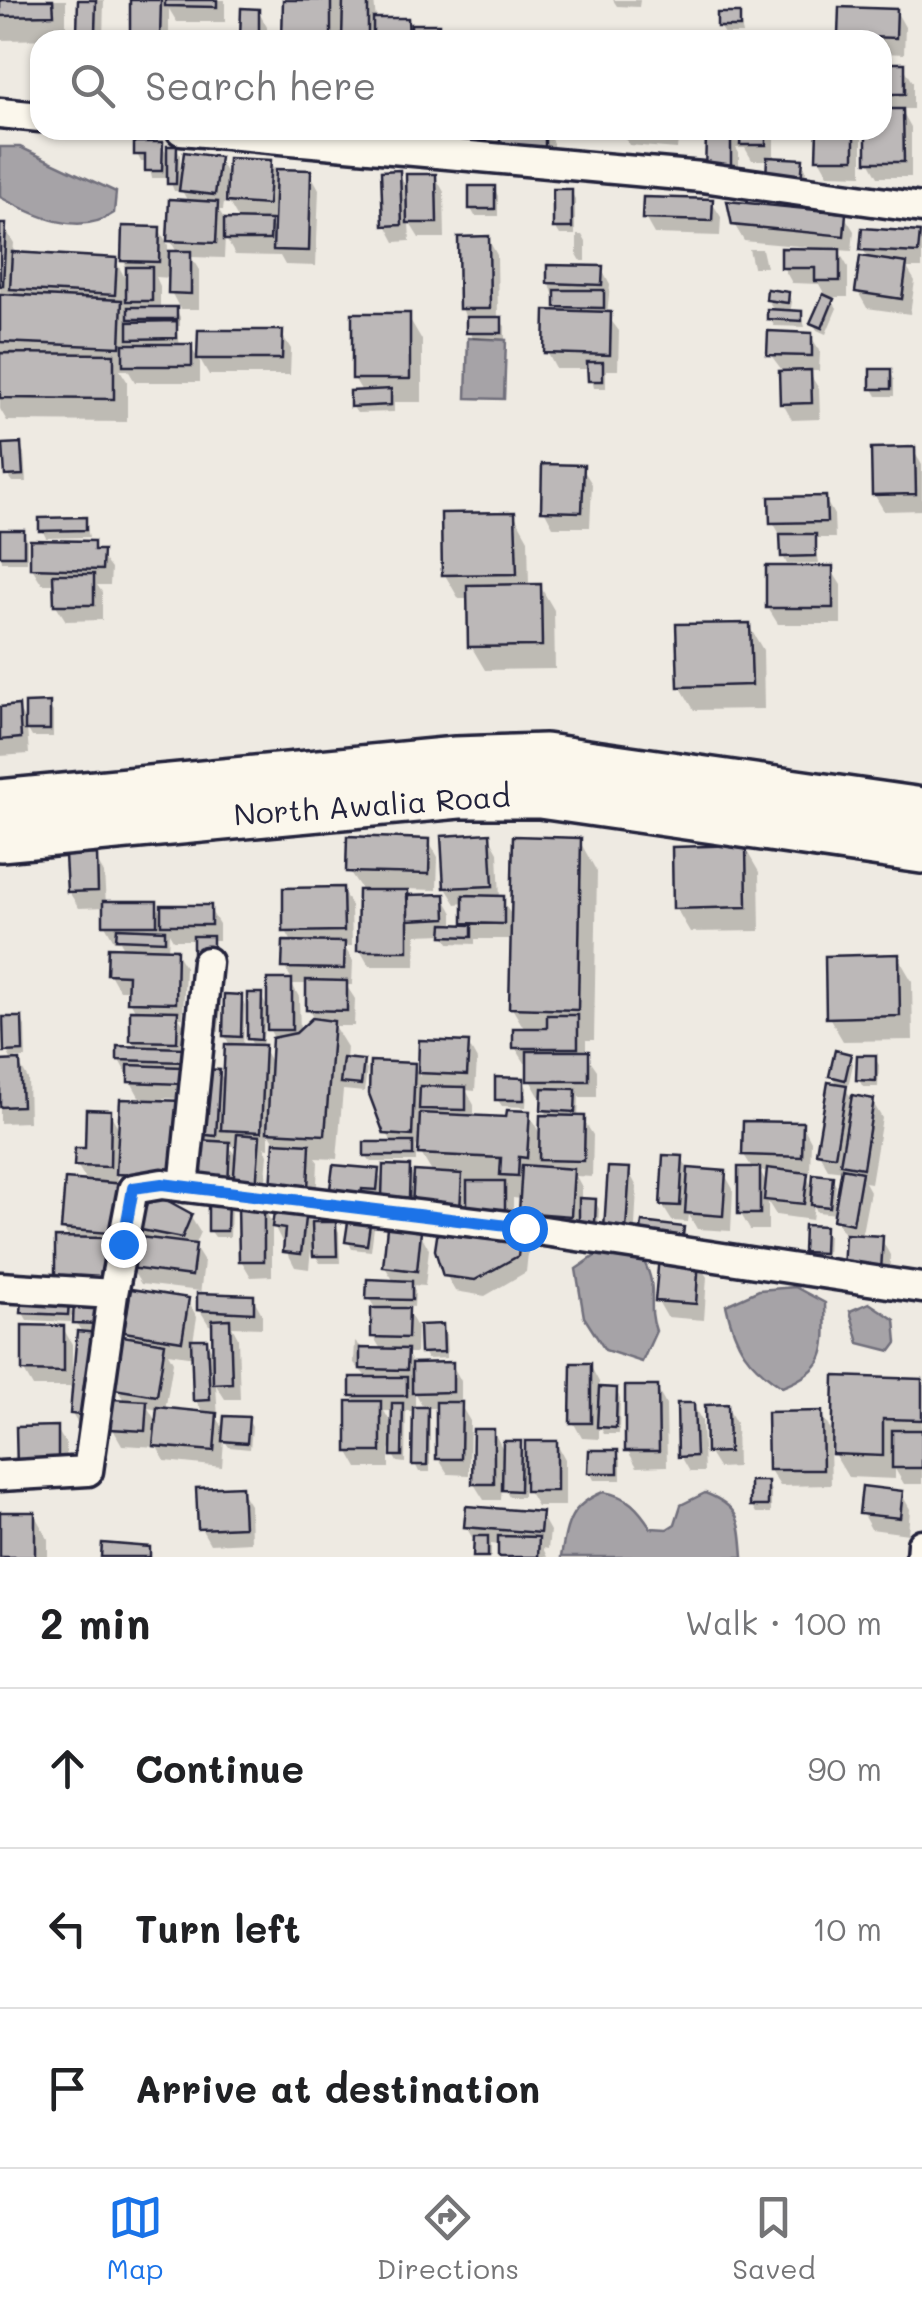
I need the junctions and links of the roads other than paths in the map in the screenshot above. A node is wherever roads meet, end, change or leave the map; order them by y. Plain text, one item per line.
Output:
1 (0, 114) edge
2 (30, 116) edge
3 (290, 140) edge
4 (922, 208) edge
5 (0, 803) edge
6 (922, 811) edge
7 (0, 838) edge
8 (922, 850) edge
9 (207, 962) dead end
10 (184, 1187) junction
11 (0, 1287) edge
12 (922, 1288) edge
13 (113, 1294) junction
14 (0, 1476) edge
15 (922, 1544) edge
16 (920, 1557) edge

1 - 2 street
3 - 4 street
5 - 6 main road, North Awalia Road
7 - 8 main road, North Awalia Road
9 - 10 street
10 - 12 street
10 - 13 street
11 - 13 street
13 - 14 street
15 - 16 street

